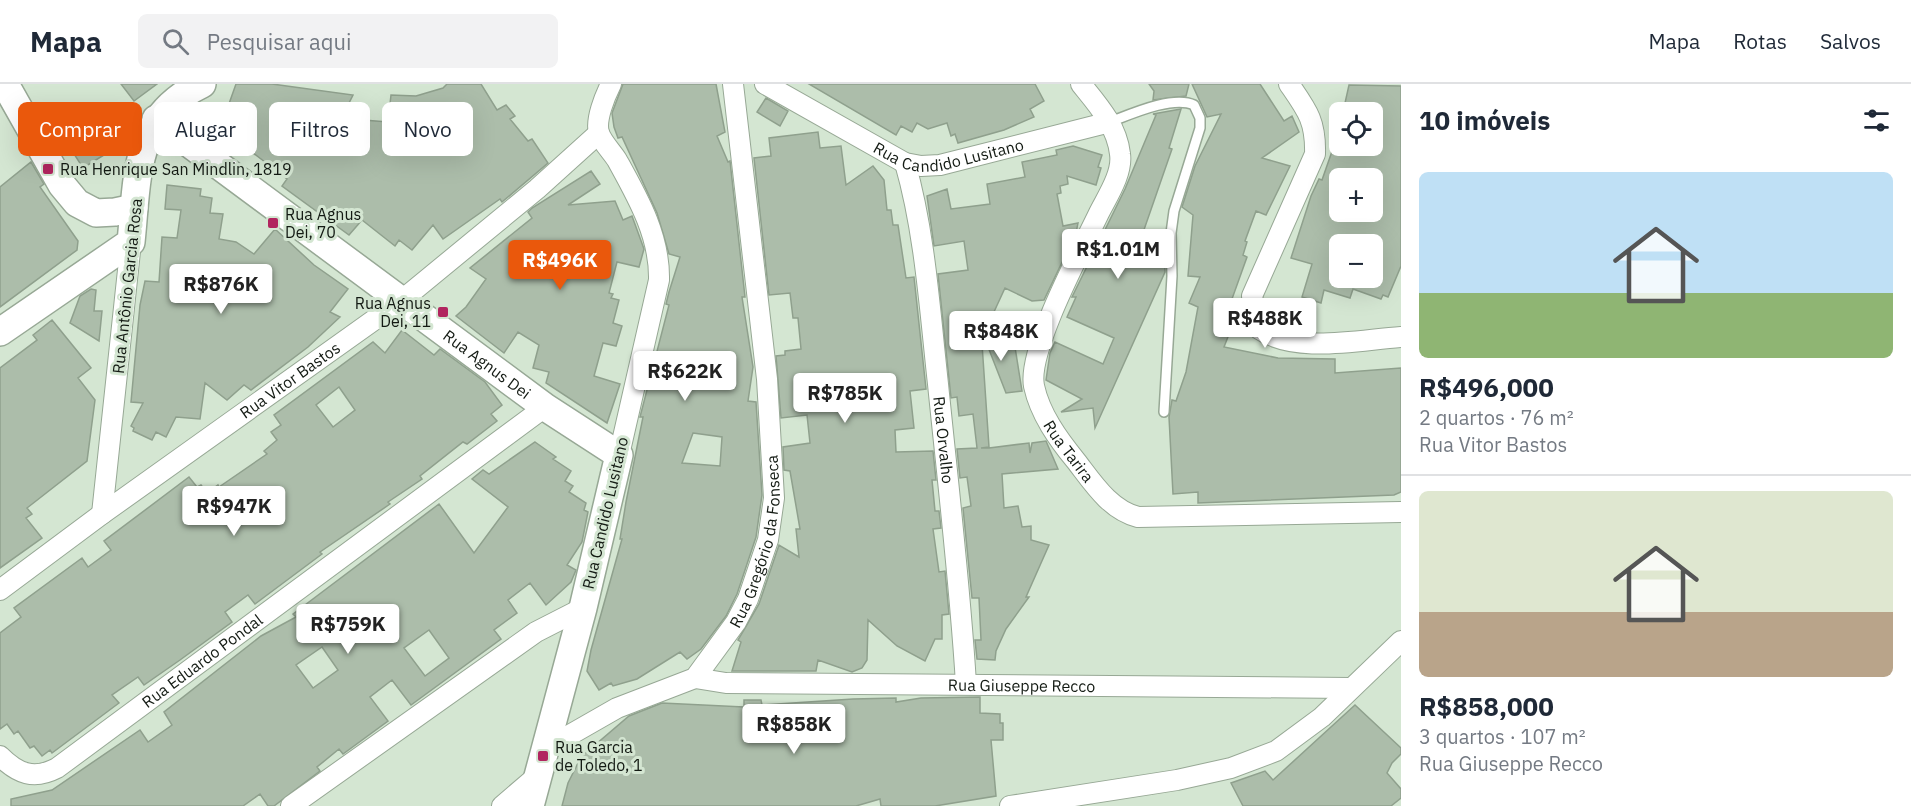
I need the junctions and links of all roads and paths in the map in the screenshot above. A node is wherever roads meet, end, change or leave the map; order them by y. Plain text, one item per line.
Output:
1 (5, 84) edge
2 (202, 84) edge
3 (610, 84) edge
4 (733, 84) edge
5 (765, 84) edge
6 (1081, 84) edge
7 (1289, 84) edge
8 (174, 102) edge
9 (1110, 122) junction
10 (154, 124) edge
11 (599, 133) junction
12 (206, 156) edge
13 (905, 163) junction
14 (134, 208) junction
15 (131, 242) junction
16 (402, 300) junction
17 (1, 328) edge
18 (1401, 337) edge
19 (545, 407) junction
20 (1164, 412) dead end
21 (619, 455) junction
22 (1401, 512) edge
23 (102, 514) junction
24 (0, 590) edge
25 (583, 608) junction
26 (1401, 641) edge
27 (695, 678) junction
28 (966, 684) junction
29 (1350, 688) junction
30 (547, 748) junction
31 (0, 756) edge
32 (537, 776) junction
33 (291, 806) edge
34 (502, 806) edge
35 (530, 806) edge
36 (1010, 806) edge

1 - 14 street
2 - 8 street, Rua Antônio Garcia Rosa
3 - 11 street
4 - 27 street, Rua Gregório da Fonseca
5 - 13 street, Rua Candido Lusitano
6 - 9 street, Rua Tarira
7 - 18 street
9 - 13 street, Rua Candido Lusitano
9 - 20 lane
9 - 22 street, Rua Tarira
10 - 14 street, Rua Antônio Garcia Rosa
11 - 16 street, Rua Vitor Bastos
11 - 21 street, Rua Candido Lusitano
12 - 16 street, Rua Agnus Dei
13 - 28 street, Rua Orvalho
14 - 15 street, Rua Antônio Garcia Rosa
15 - 17 street
15 - 23 street, Rua Antônio Garcia Rosa
16 - 19 street, Rua Agnus Dei
16 - 23 street, Rua Vitor Bastos
19 - 21 street, Rua Agnus Dei
19 - 31 street, Rua Eduardo Pondal
21 - 25 street, Rua Candido Lusitano
23 - 24 street, Rua Vitor Bastos
25 - 30 street
25 - 33 street, Rua Candido Lusitano
26 - 29 street
27 - 28 street, Rua Giuseppe Recco
27 - 30 street
28 - 29 street, Rua Giuseppe Recco
29 - 36 street
30 - 32 street
32 - 34 street
32 - 35 street

